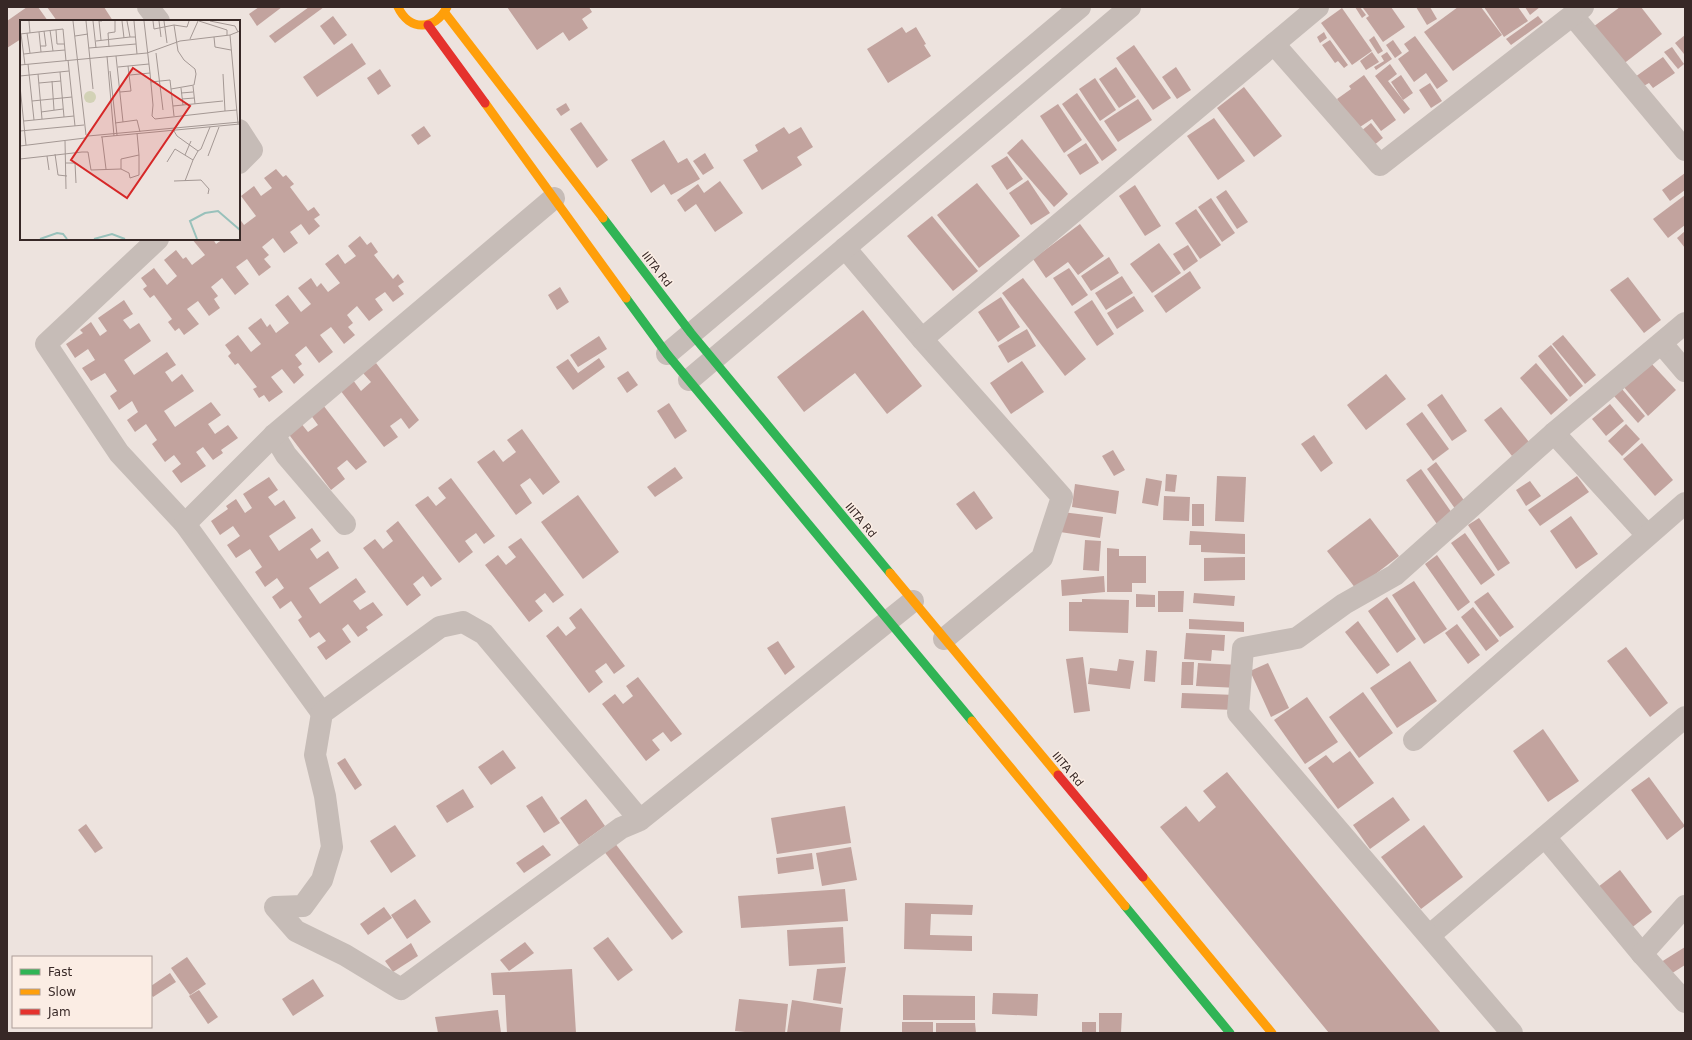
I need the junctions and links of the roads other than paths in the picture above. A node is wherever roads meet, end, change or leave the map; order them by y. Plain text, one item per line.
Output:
1 (148, 7) edge
2 (398, 7) edge
3 (1080, 7) edge
4 (1130, 7) edge
5 (1318, 7) edge
6 (446, 10) edge
7 (1578, 12) edge
8 (158, 20) edge
9 (428, 25) junction
10 (1274, 44) junction
11 (240, 132) edge
12 (1685, 150) edge
13 (240, 162) edge
14 (554, 198) junction
15 (157, 240) edge
16 (845, 248) junction
17 (1685, 323) edge
18 (691, 333) junction
19 (922, 339) junction
20 (1662, 344) junction
21 (667, 354) junction
22 (713, 360) junction
23 (1685, 371) edge
24 (689, 380) junction
25 (1554, 433) junction
26 (274, 435) junction
27 (1685, 503) edge
28 (184, 524) junction
29 (345, 524) dead end
30 (1647, 535) junction
31 (912, 601) junction
32 (889, 620) junction
33 (944, 639) junction
34 (322, 713) junction
35 (1685, 717) edge
36 (1414, 740) dead end
37 (640, 820) junction
38 (1545, 837) junction
39 (1685, 906) edge
40 (1430, 935) junction
41 (1642, 954) junction
42 (1685, 1002) edge
43 (1230, 1033) edge
44 (1272, 1033) edge
45 (1512, 1033) edge

1 - 8 street
2 - 9 street
3 - 18 street
4 - 16 street
5 - 10 street
6 - 9 street
6 - 18 street, IIITA Rd
7 - 10 street
7 - 12 street
9 - 14 street
10 - 19 street
11 - 13 street
14 - 21 street
14 - 26 street
15 - 28 street
16 - 19 street
16 - 22 street
17 - 20 street
18 - 21 street
18 - 22 street, IIITA Rd
19 - 33 street
20 - 23 street
20 - 25 street
21 - 24 street
22 - 24 street
22 - 31 street, IIITA Rd
24 - 32 street
25 - 30 street
25 - 40 street
26 - 28 street
26 - 29 street
27 - 30 street
28 - 34 street
30 - 36 street
31 - 32 street
31 - 33 street, IIITA Rd
32 - 37 street
32 - 43 street
33 - 44 street, IIITA Rd
34 - 37 street
34 - 37 street
35 - 38 street
38 - 40 street
38 - 41 street
39 - 41 street
40 - 45 street
41 - 42 street

